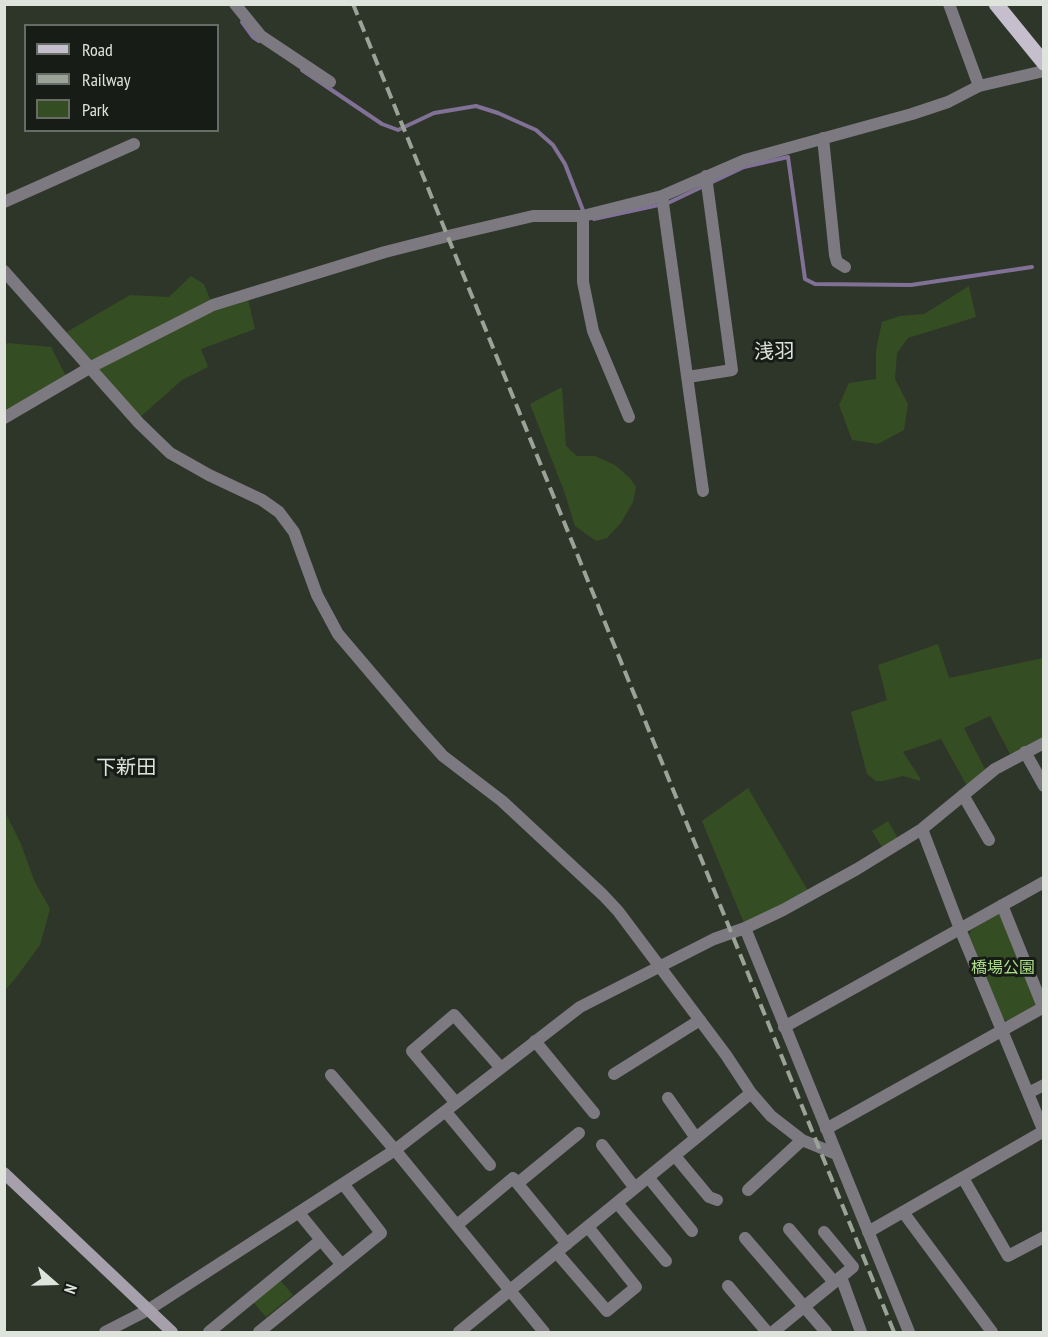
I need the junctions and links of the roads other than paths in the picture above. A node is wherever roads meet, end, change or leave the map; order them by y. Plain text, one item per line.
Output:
1 (235, 4) edge
2 (949, 4) edge
3 (996, 4) edge
4 (1044, 63) edge
5 (1044, 71) edge
6 (330, 82) dead end
7 (979, 86) junction
8 (823, 138) junction
9 (134, 144) dead end
10 (706, 176) junction
11 (662, 196) junction
12 (4, 202) edge
13 (583, 216) junction
14 (845, 267) dead end
15 (4, 271) edge
16 (91, 367) junction
17 (688, 377) junction
18 (629, 417) dead end
19 (4, 418) edge
20 (703, 491) dead end
21 (1044, 743) edge
22 (1025, 752) junction
23 (1044, 786) edge
24 (963, 795) junction
25 (922, 829) junction
26 (989, 840) dead end
27 (1044, 882) edge
28 (1002, 906) junction
29 (745, 928) junction
30 (960, 929) junction
31 (661, 967) junction
32 (1043, 1007) edge
33 (700, 1020) junction
34 (784, 1027) junction
35 (1002, 1029) junction
36 (535, 1041) junction
37 (501, 1068) junction
38 (614, 1074) dead end
39 (332, 1075) dead end
40 (1044, 1085) edge
41 (751, 1093) junction
42 (1028, 1093) junction
43 (668, 1098) dead end
44 (456, 1103) junction
45 (446, 1112) junction
46 (594, 1113) dead end
47 (826, 1129) junction
48 (1043, 1132) edge
49 (579, 1133) dead end
50 (696, 1138) junction
51 (802, 1140) junction
52 (602, 1145) dead end
53 (396, 1150) junction
54 (836, 1154) junction
55 (675, 1156) junction
56 (490, 1165) dead end
57 (4, 1173) edge
58 (648, 1177) junction
59 (963, 1178) junction
60 (518, 1183) junction
61 (344, 1185) junction
62 (635, 1188) junction
63 (748, 1190) dead end
64 (717, 1200) dead end
65 (617, 1203) junction
66 (903, 1212) junction
67 (299, 1213) junction
68 (457, 1225) junction
69 (588, 1227) junction
70 (789, 1229) dead end
71 (692, 1231) dead end
72 (825, 1232) dead end
73 (868, 1232) junction
74 (1044, 1237) edge
75 (745, 1238) dead end
76 (321, 1240) junction
77 (567, 1244) junction
78 (557, 1252) junction
79 (666, 1261) dead end
80 (342, 1265) junction
81 (837, 1280) junction
82 (728, 1286) dead end
83 (510, 1291) junction
84 (803, 1308) junction
85 (148, 1310) junction
86 (105, 1332) edge
87 (172, 1332) edge
88 (209, 1332) edge
89 (259, 1332) edge
90 (459, 1332) edge
91 (544, 1332) edge
92 (767, 1332) edge
93 (773, 1332) edge
94 (826, 1332) edge
95 (861, 1332) edge
96 (909, 1332) edge
97 (992, 1332) edge

1 - 6 street
2 - 7 street
3 - 4 main road
5 - 7 street
7 - 8 street
8 - 10 street
8 - 14 street
9 - 12 street
10 - 11 street
10 - 17 street
11 - 13 street
11 - 17 street
13 - 16 street
13 - 18 street
15 - 16 street
16 - 19 street
16 - 31 street
17 - 20 street
21 - 22 street
22 - 23 street
22 - 24 street
24 - 25 street
24 - 26 street
25 - 29 street
25 - 30 street
27 - 28 street
28 - 30 street
28 - 32 street
29 - 31 street
29 - 34 street
30 - 34 street
30 - 35 street
31 - 33 street
31 - 36 street
32 - 35 street
33 - 38 street
33 - 41 street
34 - 47 street
35 - 42 street
35 - 47 street
36 - 37 street
36 - 46 street
37 - 44 street
37 - 44 street
39 - 53 street
40 - 42 street
41 - 50 street
41 - 51 street
42 - 48 street
43 - 50 street
44 - 45 street
45 - 53 street
45 - 56 street
47 - 54 street
48 - 59 street
49 - 60 street
50 - 55 street
51 - 54 street
51 - 63 street
52 - 62 street
53 - 61 street
53 - 68 street
54 - 73 street
55 - 58 street
55 - 64 street
57 - 85 street
58 - 62 street
58 - 71 street
59 - 66 street
59 - 74 street
60 - 68 street
60 - 77 street
61 - 67 street
61 - 80 street
62 - 65 street
65 - 69 street
65 - 79 street
66 - 73 street
66 - 97 street
67 - 76 street
67 - 85 street
68 - 83 street
69 - 77 street
69 - 78 street
70 - 81 street
72 - 81 street
73 - 96 street
75 - 84 street
76 - 80 street
76 - 88 street
77 - 78 street
78 - 83 street
80 - 89 street
81 - 84 street
81 - 95 street
82 - 92 street
83 - 90 street
83 - 91 street
84 - 93 street
84 - 94 street
85 - 86 street
85 - 87 street

